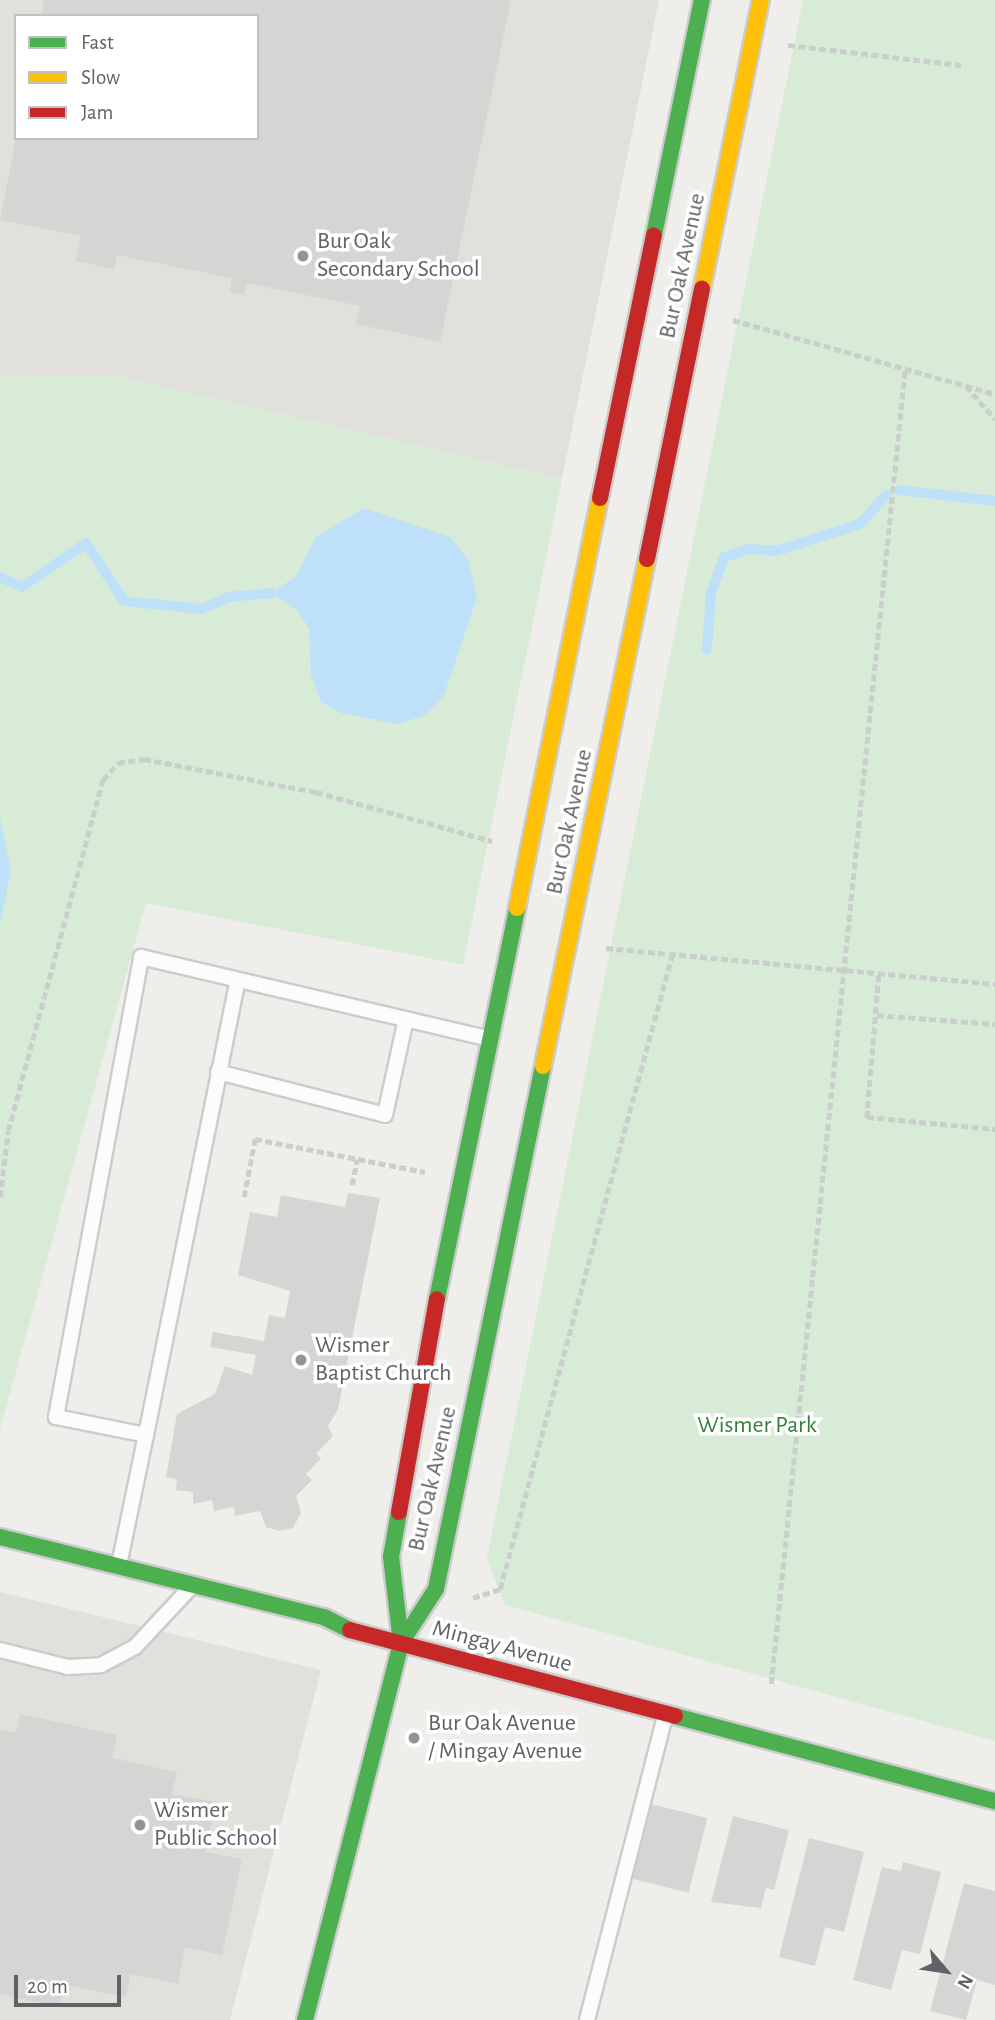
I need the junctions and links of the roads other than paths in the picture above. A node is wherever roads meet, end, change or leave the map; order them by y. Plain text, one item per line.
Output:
1 (702, 0) edge
2 (761, 0) edge
3 (237, 982) junction
4 (406, 1019) junction
5 (492, 1040) junction
6 (218, 1072) junction
7 (146, 1435) junction
8 (0, 1537) edge
9 (119, 1566) junction
10 (193, 1584) junction
11 (401, 1643) junction
12 (0, 1650) edge
13 (666, 1714) junction
14 (995, 1801) edge
15 (305, 2020) edge
16 (587, 2020) edge

1 - 5 street, Bur Oak Avenue
2 - 11 street, Bur Oak Avenue
3 - 4 lane
3 - 6 lane
3 - 7 lane
4 - 5 lane
4 - 6 lane
5 - 11 street, Bur Oak Avenue
6 - 7 lane
7 - 9 lane
8 - 9 street, Mingay Avenue
9 - 10 street, Mingay Avenue
10 - 11 street, Mingay Avenue
10 - 12 lane
11 - 13 street, Mingay Avenue
11 - 15 street, Bur Oak Avenue
13 - 14 street, Mingay Avenue
13 - 16 lane

